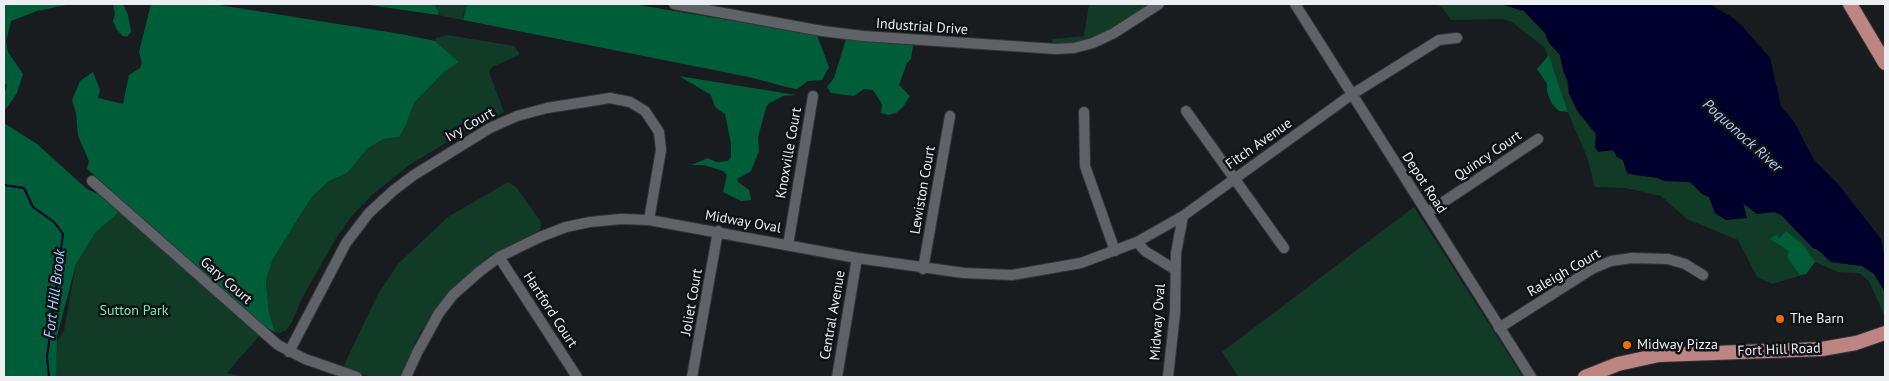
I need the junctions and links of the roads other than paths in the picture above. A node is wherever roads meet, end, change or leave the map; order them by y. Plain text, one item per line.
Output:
1 (674, 4) edge
2 (1159, 4) edge
3 (1295, 4) edge
4 (1850, 4) edge
5 (1457, 38) dead end
6 (1885, 63) edge
7 (1351, 95) junction
8 (813, 96) dead end
9 (1186, 111) dead end
10 (1084, 112) dead end
11 (950, 116) dead end
12 (1538, 140) dead end
13 (1234, 179) junction
14 (92, 181) dead end
15 (1428, 213) junction
16 (1183, 216) junction
17 (649, 220) junction
18 (718, 231) junction
19 (1137, 242) junction
20 (788, 244) junction
21 (1284, 248) dead end
22 (1115, 251) junction
23 (499, 257) junction
24 (857, 258) junction
25 (923, 268) junction
26 (1174, 269) junction
27 (1703, 275) dead end
28 (1499, 328) junction
29 (1885, 333) edge
30 (289, 352) junction
31 (357, 377) edge
32 (406, 377) edge
33 (577, 377) edge
34 (692, 377) edge
35 (836, 377) edge
36 (1168, 377) edge
37 (1531, 377) edge
38 (1585, 377) edge

1 - 2 street, Industrial Drive
3 - 7 street, Depot Road
4 - 6 main road
5 - 7 street, Fitch Avenue
7 - 13 street, Fitch Avenue
7 - 15 street, Depot Road
8 - 20 street, Knoxville Court
9 - 13 street
10 - 22 street
11 - 25 street, Lewiston Court
12 - 15 street, Quincy Court
13 - 16 street, Fitch Avenue
13 - 21 street
14 - 30 street, Gary Court
15 - 28 street, Depot Road
16 - 19 street, Midway Oval
16 - 26 street, Midway Oval
17 - 18 street, Midway Oval
17 - 23 street, Midway Oval
17 - 30 street, Ivy Court
18 - 20 street, Midway Oval
18 - 34 street, Joliet Court
19 - 22 street, Midway Oval
19 - 26 street, Midway Oval
20 - 24 street, Midway Oval
22 - 25 street, Midway Oval
23 - 32 street, Midway Oval
23 - 33 street, Hartford Court
24 - 25 street, Midway Oval
24 - 35 street, Central Avenue
26 - 36 street, Midway Oval
27 - 28 street, Raleigh Court
28 - 37 street, Depot Road
29 - 38 main road, Fort Hill Road
30 - 31 street, Gary Court

